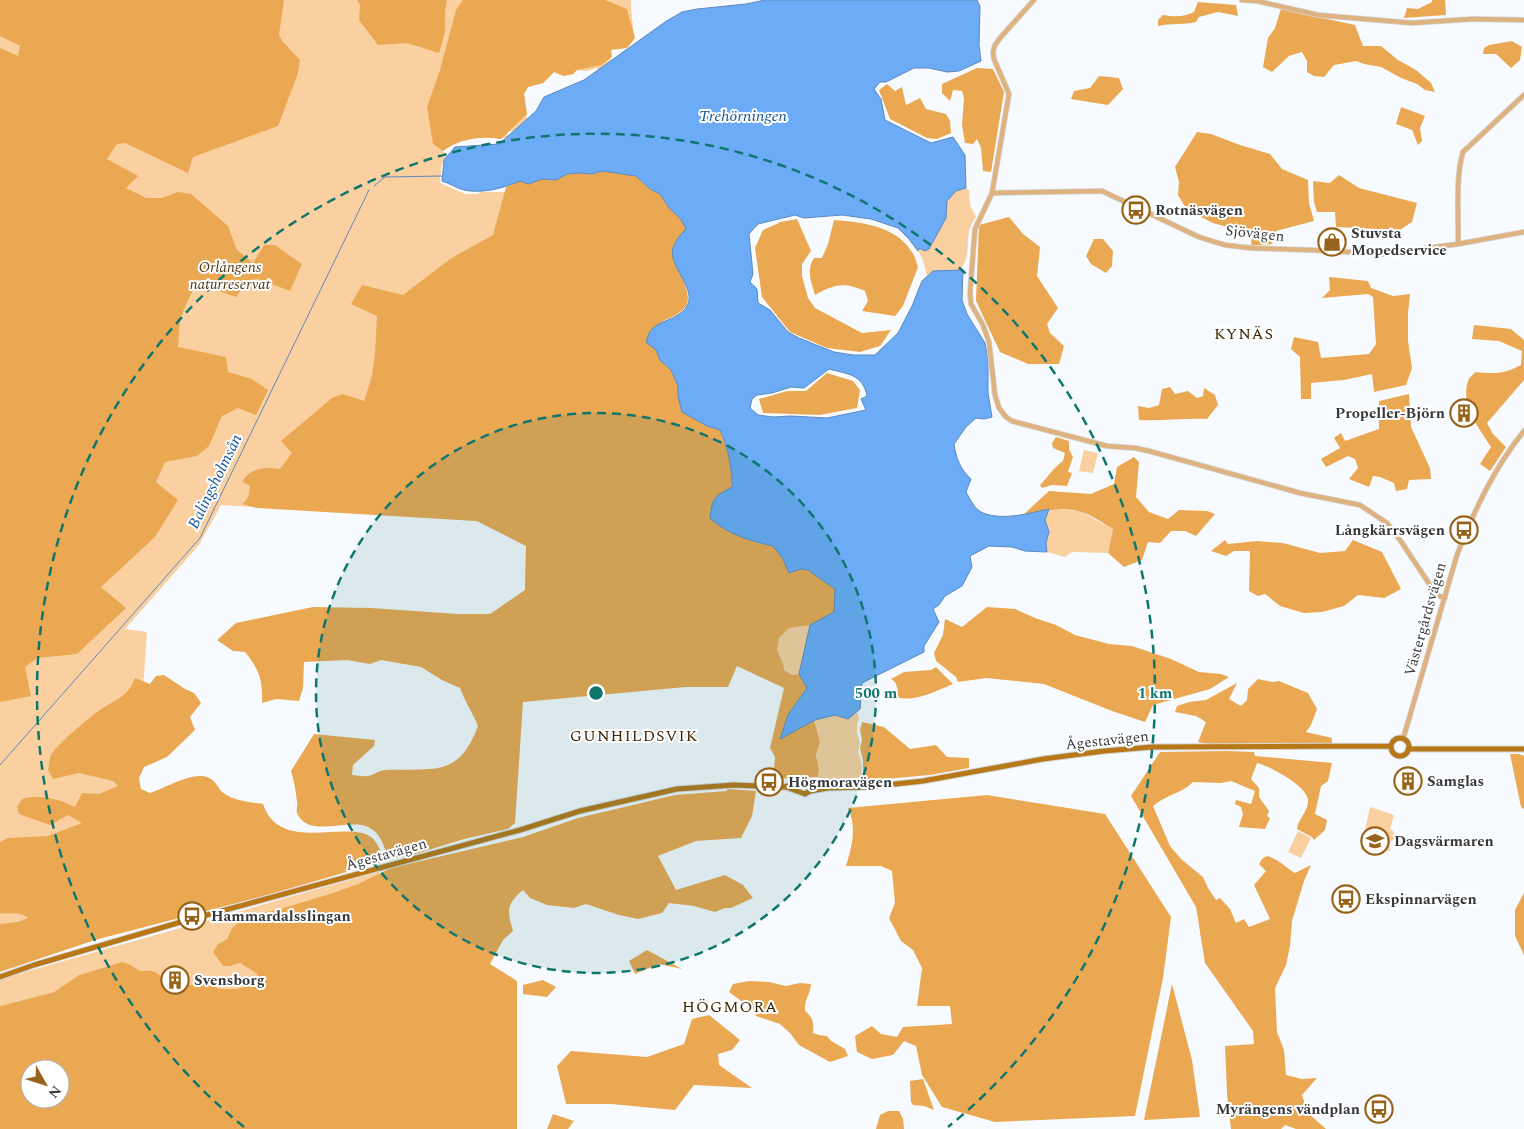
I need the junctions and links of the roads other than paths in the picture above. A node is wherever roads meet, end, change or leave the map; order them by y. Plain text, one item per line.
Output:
1 (1034, 0) edge
2 (1242, 0) edge
3 (1524, 20) edge
4 (1524, 95) edge
5 (992, 193) junction
6 (1524, 232) edge
7 (1458, 244) junction
8 (1524, 431) edge
9 (1444, 598) junction
10 (1402, 739) junction
11 (1391, 746) junction
12 (1408, 749) junction
13 (1524, 749) edge
14 (799, 783) junction
15 (809, 783) junction
16 (784, 787) junction
17 (828, 788) junction
18 (810, 791) junction
19 (799, 792) junction
20 (0, 977) edge

1 - 5 street
2 - 3 street
4 - 7 street
5 - 7 street, Sjövägen
5 - 9 street
6 - 7 street, Sjövägen
8 - 9 street, Västergårdsvägen
9 - 10 street, Västergårdsvägen
10 - 11 main road
10 - 12 main road
11 - 12 main road, Ågestavägen
11 - 17 main road, Ågestavägen
12 - 13 main road, Ågestavägen
14 - 15 main road, Ågestavägen
14 - 16 main road, Ågestavägen
14 - 19 main road
15 - 17 main road, Ågestavägen
15 - 18 main road
16 - 19 main road, Ågestavägen
16 - 20 main road, Ågestavägen
17 - 18 main road, Ågestavägen
18 - 19 main road, Ågestavägen

